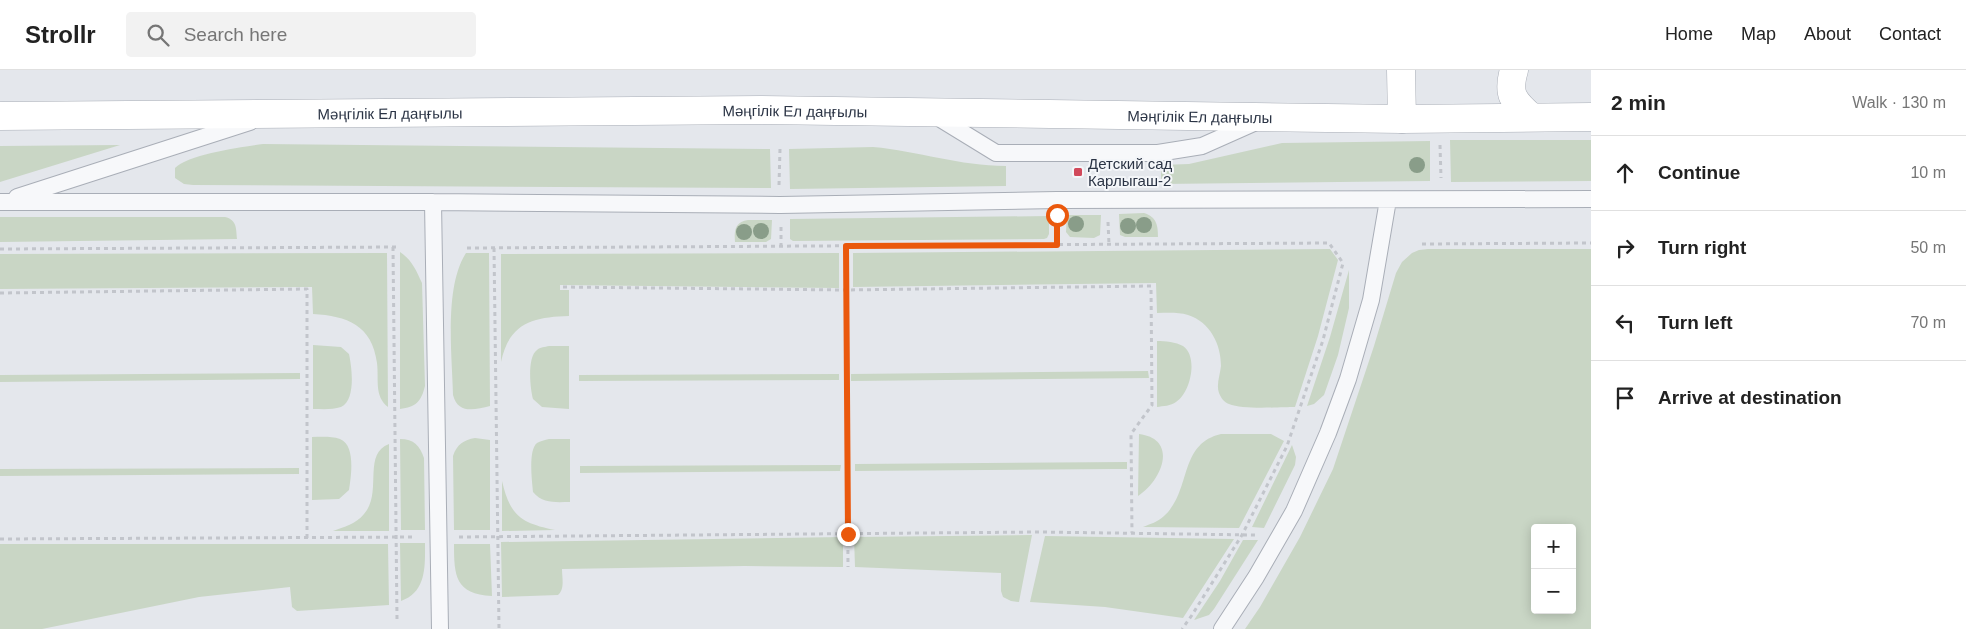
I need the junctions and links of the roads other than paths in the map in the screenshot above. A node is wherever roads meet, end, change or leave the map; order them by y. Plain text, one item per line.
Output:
1 (1401, 70) edge
2 (1514, 70) edge
3 (930, 112) junction
4 (278, 113) junction
5 (0, 116) edge
6 (1267, 117) junction
7 (1531, 117) junction
8 (1591, 117) edge
9 (1402, 119) junction
10 (1591, 199) edge
11 (1388, 200) junction
12 (1, 202) edge
13 (433, 202) junction
14 (440, 629) edge
15 (1222, 629) edge

1 - 9 main road
2 - 7 main road
3 - 4 main road, Мәңгілік Ел даңғылы
3 - 6 main road, Мәңгілік Ел даңғылы
3 - 6 lane
4 - 5 main road, Мәңгілік Ел даңғылы
4 - 12 lane
6 - 9 main road, Мәңгілік Ел даңғылы
7 - 8 main road, Мәңгілік Ел даңғылы
7 - 9 main road, Мәңгілік Ел даңғылы
10 - 11 lane
11 - 13 lane
11 - 15 lane
12 - 13 lane
13 - 14 lane

